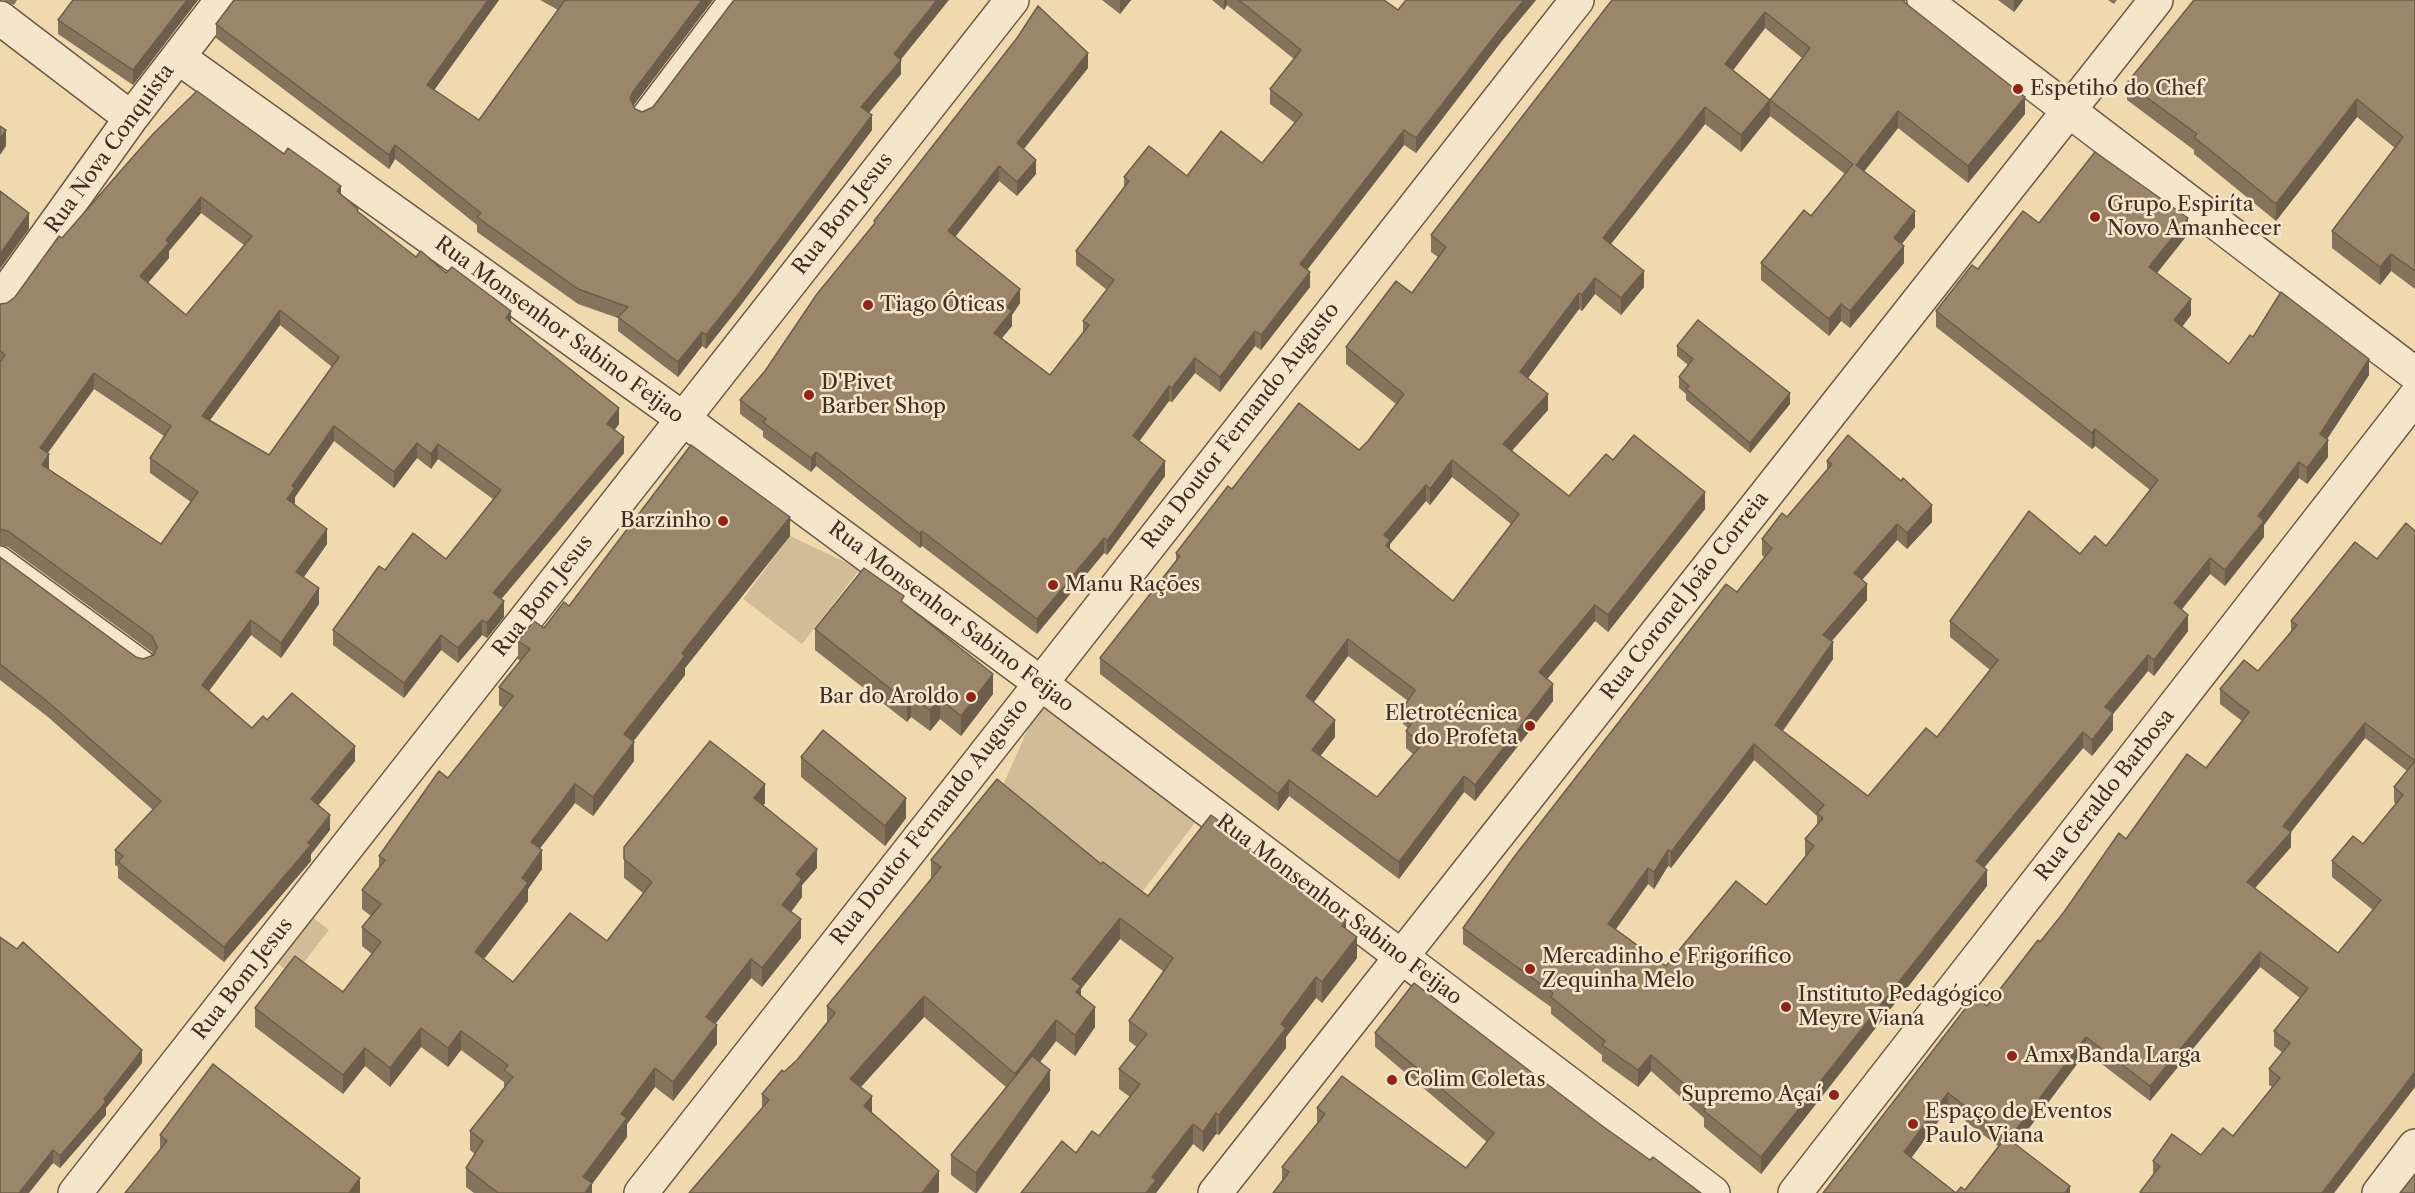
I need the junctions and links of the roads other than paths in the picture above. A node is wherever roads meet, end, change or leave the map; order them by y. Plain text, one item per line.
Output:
1 (222, 0) edge
2 (729, 0) edge
3 (1012, 0) edge
4 (1577, 0) edge
5 (1924, 0) edge
6 (2156, 0) edge
7 (0, 18) edge
8 (178, 57) junction
9 (2069, 110) junction
10 (643, 114) edge
11 (131, 118) junction
12 (0, 301) edge
13 (2415, 374) edge
14 (2415, 397) edge
15 (682, 418) junction
16 (0, 557) edge
17 (144, 662) edge
18 (1039, 682) junction
19 (1401, 957) junction
20 (2415, 1146) edge
21 (75, 1193) edge
22 (641, 1193) edge
23 (1215, 1193) edge
24 (1713, 1193) edge
25 (1795, 1193) edge
26 (2379, 1193) edge

1 - 8 street, Rua Nova Conquista
2 - 10 lane
3 - 15 street, Rua Bom Jesus
4 - 18 street, Rua Doutor Fernando Augusto
5 - 9 street
6 - 9 street, Rua Coronel João Correia
7 - 11 street
8 - 11 street, Rua Nova Conquista
8 - 15 street, Rua Monsenhor Sabino Feijao
9 - 13 street
9 - 19 street, Rua Coronel João Correia
11 - 12 street, Rua Nova Conquista
14 - 25 street, Rua Geraldo Barbosa
15 - 18 street, Rua Monsenhor Sabino Feijao
15 - 21 street, Rua Bom Jesus
16 - 17 lane
18 - 19 street, Rua Monsenhor Sabino Feijao
18 - 22 street, Rua Doutor Fernando Augusto
19 - 23 street, Rua Coronel João Correia
19 - 24 street, Rua Monsenhor Sabino Feijao
20 - 26 street

